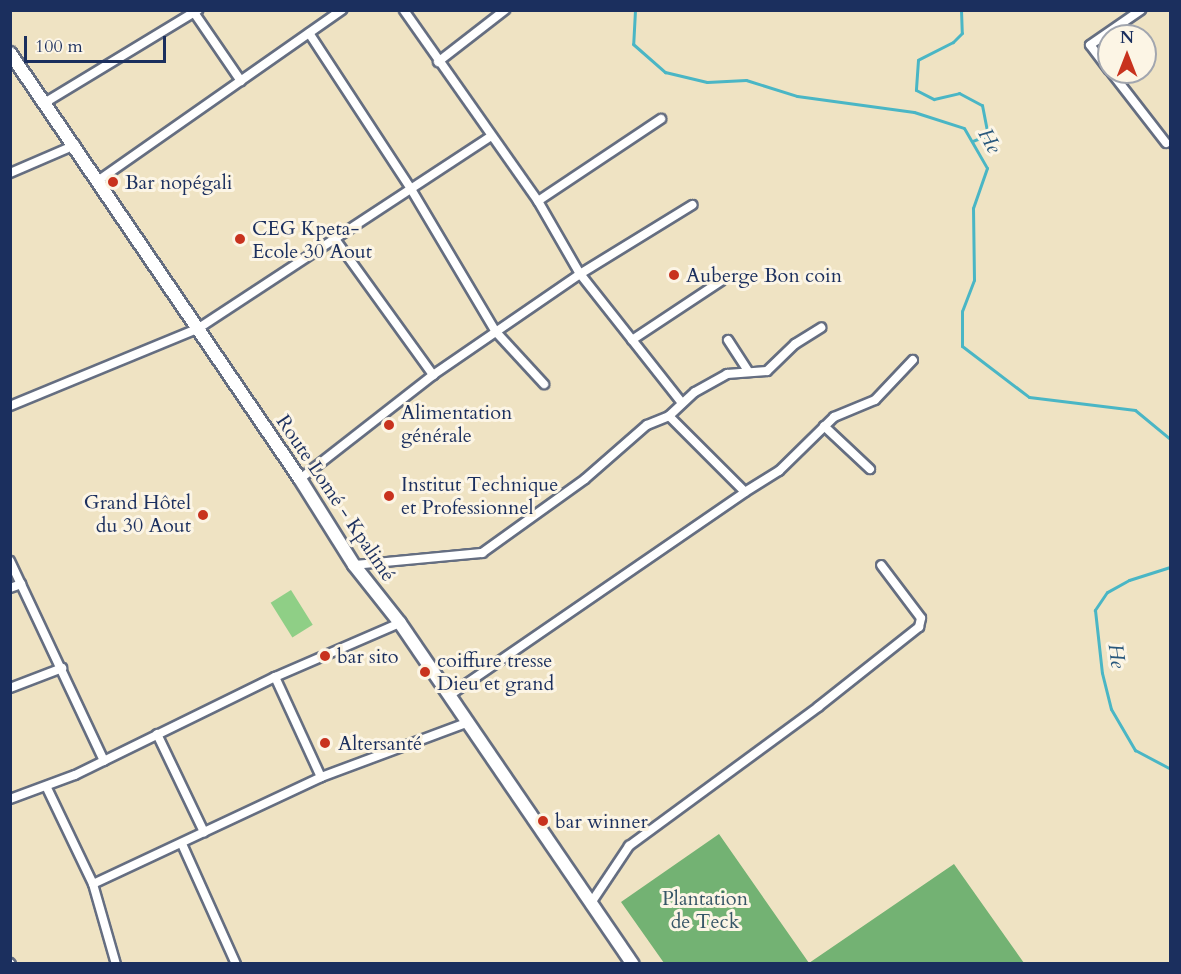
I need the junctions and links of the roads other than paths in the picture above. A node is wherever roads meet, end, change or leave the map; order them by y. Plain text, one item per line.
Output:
1 (342, 10) edge
2 (404, 10) edge
3 (505, 10) edge
4 (1141, 10) edge
5 (195, 11) edge
6 (1121, 24) edge
7 (309, 33) junction
8 (1097, 40) edge
9 (10, 53) edge
10 (1097, 54) edge
11 (438, 62) junction
12 (241, 81) junction
13 (1120, 84) edge
14 (46, 102) junction
15 (661, 119) dead end
16 (490, 137) junction
17 (1166, 143) dead end
18 (75, 145) junction
19 (10, 173) edge
20 (99, 180) junction
21 (411, 189) junction
22 (538, 201) junction
23 (692, 205) dead end
24 (335, 239) junction
25 (580, 274) junction
26 (721, 281) dead end
27 (199, 328) junction
28 (821, 328) dead end
29 (496, 332) junction
30 (632, 340) junction
31 (728, 340) dead end
32 (913, 360) dead end
33 (749, 372) junction
34 (433, 375) junction
35 (544, 384) dead end
36 (681, 403) junction
37 (10, 406) edge
38 (669, 416) junction
39 (824, 426) junction
40 (870, 469) dead end
41 (300, 479) junction
42 (745, 492) junction
43 (10, 561) edge
44 (354, 565) junction
45 (881, 565) dead end
46 (21, 584) junction
47 (10, 588) edge
48 (400, 623) junction
49 (62, 668) junction
50 (275, 677) junction
51 (10, 688) edge
52 (450, 695) junction
53 (469, 722) junction
54 (157, 734) junction
55 (104, 761) junction
56 (321, 777) junction
57 (47, 788) junction
58 (10, 799) edge
59 (204, 832) junction
60 (182, 844) junction
61 (93, 884) junction
62 (591, 903) junction
63 (116, 963) edge
64 (236, 963) edge
65 (633, 963) edge

1 - 7 street
2 - 11 street
3 - 11 street
4 - 6 street
5 - 12 street
5 - 14 street
7 - 12 street
7 - 21 street
8 - 10 street
9 - 14 main road, Route Lomé - Kpalimé
11 - 16 street
12 - 20 street
13 - 17 street
14 - 18 main road, Route Lomé - Kpalimé
15 - 22 street
16 - 21 street
16 - 22 street
18 - 19 street
18 - 20 main road, Route Lomé - Kpalimé
20 - 27 main road, Route Lomé - Kpalimé
21 - 24 street
21 - 29 street
22 - 25 street
23 - 25 street
24 - 27 street
24 - 34 street
25 - 29 street
25 - 30 street
26 - 30 street
27 - 37 street
27 - 41 main road, Route Lomé - Kpalimé
28 - 33 street
29 - 34 street
29 - 35 street
30 - 36 street
31 - 33 street
32 - 39 street
33 - 36 street
34 - 41 street
36 - 38 street
38 - 42 street
38 - 44 street
39 - 40 street
39 - 42 street
41 - 44 main road, Route Lomé - Kpalimé
42 - 52 street
43 - 46 street
44 - 48 main road, Route Lomé - Kpalimé
45 - 62 street
46 - 47 street
46 - 49 street
48 - 50 street
48 - 52 main road, Route Lomé - Kpalimé
49 - 51 street
49 - 55 street
50 - 54 street
50 - 56 street
52 - 53 main road, Route Lomé - Kpalimé
53 - 56 street
53 - 62 main road, Route Lomé - Kpalimé
54 - 55 street
54 - 59 street
55 - 57 street
56 - 59 street
57 - 58 street
57 - 61 street
59 - 60 street
60 - 61 street
60 - 64 street
61 - 63 street
62 - 65 main road, Route Lomé - Kpalimé

